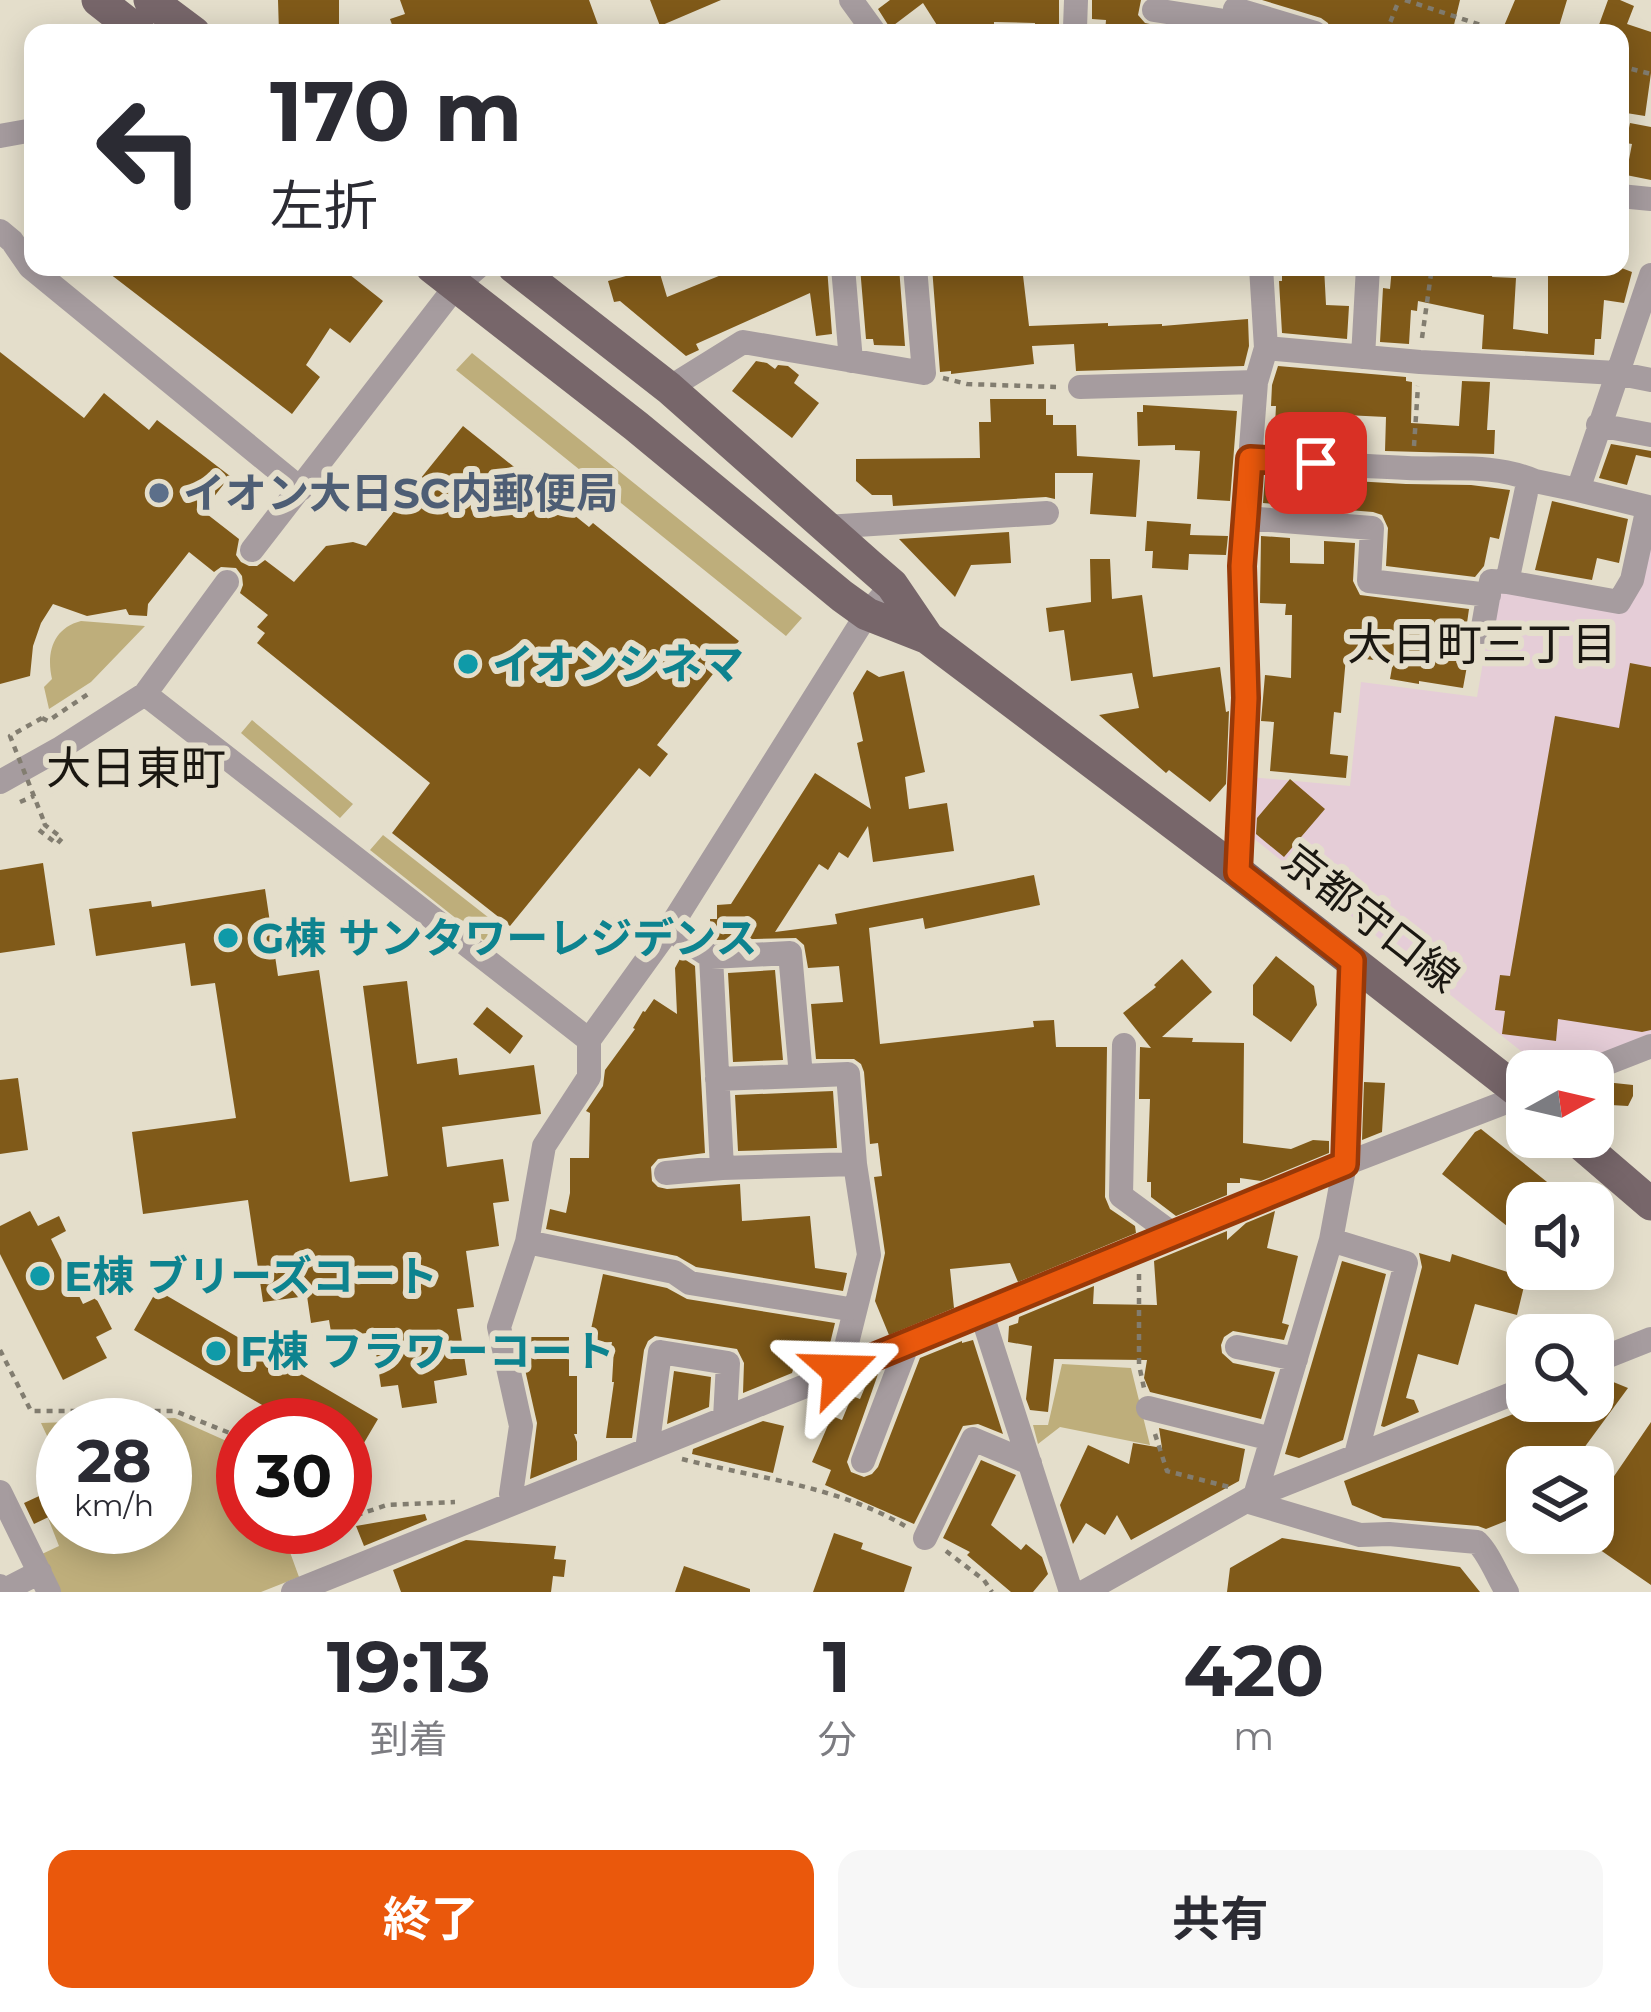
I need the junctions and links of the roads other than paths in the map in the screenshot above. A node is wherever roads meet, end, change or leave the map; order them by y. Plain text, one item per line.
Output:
1 (99, 0) edge
2 (150, 0) edge
3 (1154, 10) dead end
4 (1233, 16) edge
5 (129, 24) edge
6 (182, 24) edge
7 (1272, 24) edge
8 (0, 231) edge
9 (24, 258) edge
10 (41, 276) edge
11 (62, 276) edge
12 (453, 276) edge
13 (459, 276) edge
14 (526, 276) edge
15 (844, 276) edge
16 (916, 276) edge
17 (1262, 276) edge
18 (1368, 276) edge
19 (1648, 291) edge
20 (1266, 348) junction
21 (1363, 357) junction
22 (851, 361) junction
23 (1616, 374) junction
24 (1651, 380) edge
25 (1256, 382) junction
26 (1080, 387) road end
27 (669, 388) junction
28 (1598, 425) junction
29 (1651, 435) edge
30 (1250, 459) junction
31 (1535, 481) junction
32 (305, 484) junction
33 (1578, 490) junction
34 (1047, 513) dead end
35 (1245, 518) junction
36 (826, 527) junction
37 (253, 550) dead end
38 (227, 583) dead end
39 (892, 585) junction
40 (1498, 588) junction
41 (867, 614) junction
42 (1482, 632) dead end
43 (928, 638) junction
44 (145, 694) junction
45 (0, 782) edge
46 (1238, 872) junction
47 (669, 929) junction
48 (711, 957) junction
49 (1352, 961) junction
50 (589, 1040) junction
51 (1124, 1045) dead end
52 (1651, 1046) edge
53 (1614, 1060) edge
54 (801, 1076) junction
55 (717, 1078) junction
56 (1506, 1080) edge
57 (1506, 1104) edge
58 (1597, 1158) edge
59 (856, 1164) junction
60 (1345, 1164) junction
61 (722, 1168) junction
62 (666, 1173) dead end
63 (1651, 1204) edge
64 (1174, 1235) junction
65 (1331, 1240) junction
66 (524, 1252) junction
67 (855, 1310) junction
68 (982, 1315) junction
69 (1651, 1339) edge
70 (908, 1343) junction
71 (1237, 1347) dead end
72 (1614, 1354) edge
73 (1296, 1359) junction
74 (840, 1371) junction
75 (1506, 1396) edge
76 (1148, 1408) dead end
77 (724, 1418) junction
78 (1272, 1439) junction
79 (647, 1450) junction
80 (1356, 1455) junction
81 (863, 1461) dead end
82 (1030, 1462) junction
83 (0, 1492) edge
84 (511, 1494) dead end
85 (1251, 1498) junction
86 (925, 1538) road end
87 (44, 1582) edge
88 (0, 1586) edge
89 (305, 1590) edge
90 (1071, 1592) edge
91 (1084, 1592) edge
92 (1507, 1592) edge

1 - 5 main road
2 - 6 main road
3 - 4 street
4 - 7 street
8 - 9 street
10 - 32 street
11 - 32 street
12 - 32 street
13 - 41 main road, 京都守口線
14 - 27 main road, 京都守口線
15 - 22 street
16 - 22 street
17 - 20 street
18 - 21 street
19 - 23 street
20 - 21 street
20 - 25 street
21 - 23 street
22 - 27 street
23 - 24 street
23 - 28 street
25 - 26 street
25 - 30 street
27 - 36 main road, 京都守口線
28 - 29 street
28 - 33 street
30 - 31 street
30 - 35 street
31 - 33 street
31 - 40 street
32 - 37 street
33 - 40 street
34 - 36 street
35 - 40 street
35 - 46 street
36 - 39 main road, 京都守口線
38 - 44 street
39 - 41 street
39 - 43 main road, 京都守口線
40 - 42 street
41 - 43 main road, 京都守口線
41 - 47 street
43 - 46 main road, 京都守口線
44 - 45 street
44 - 50 street
46 - 49 main road, 京都守口線
47 - 48 street
47 - 50 street
48 - 54 street
48 - 55 street
49 - 56 main road, 京都守口線
49 - 60 street
50 - 66 street
51 - 64 street
52 - 53 street
54 - 55 street
54 - 59 street
55 - 61 street
57 - 60 street
58 - 63 main road
59 - 61 street
59 - 67 street
60 - 64 street
60 - 65 street
61 - 62 street
64 - 68 street
65 - 73 street
65 - 80 street
66 - 67 street
66 - 84 street
67 - 74 street
68 - 70 street
68 - 82 street
69 - 72 street
70 - 74 street
70 - 81 street
71 - 73 street
73 - 78 street
74 - 77 street
75 - 80 street
76 - 78 street
77 - 79 street
77 - 79 street
78 - 85 street
79 - 89 street
80 - 85 street
82 - 86 street
82 - 90 street
83 - 87 street
85 - 91 street
85 - 92 street
87 - 88 street

